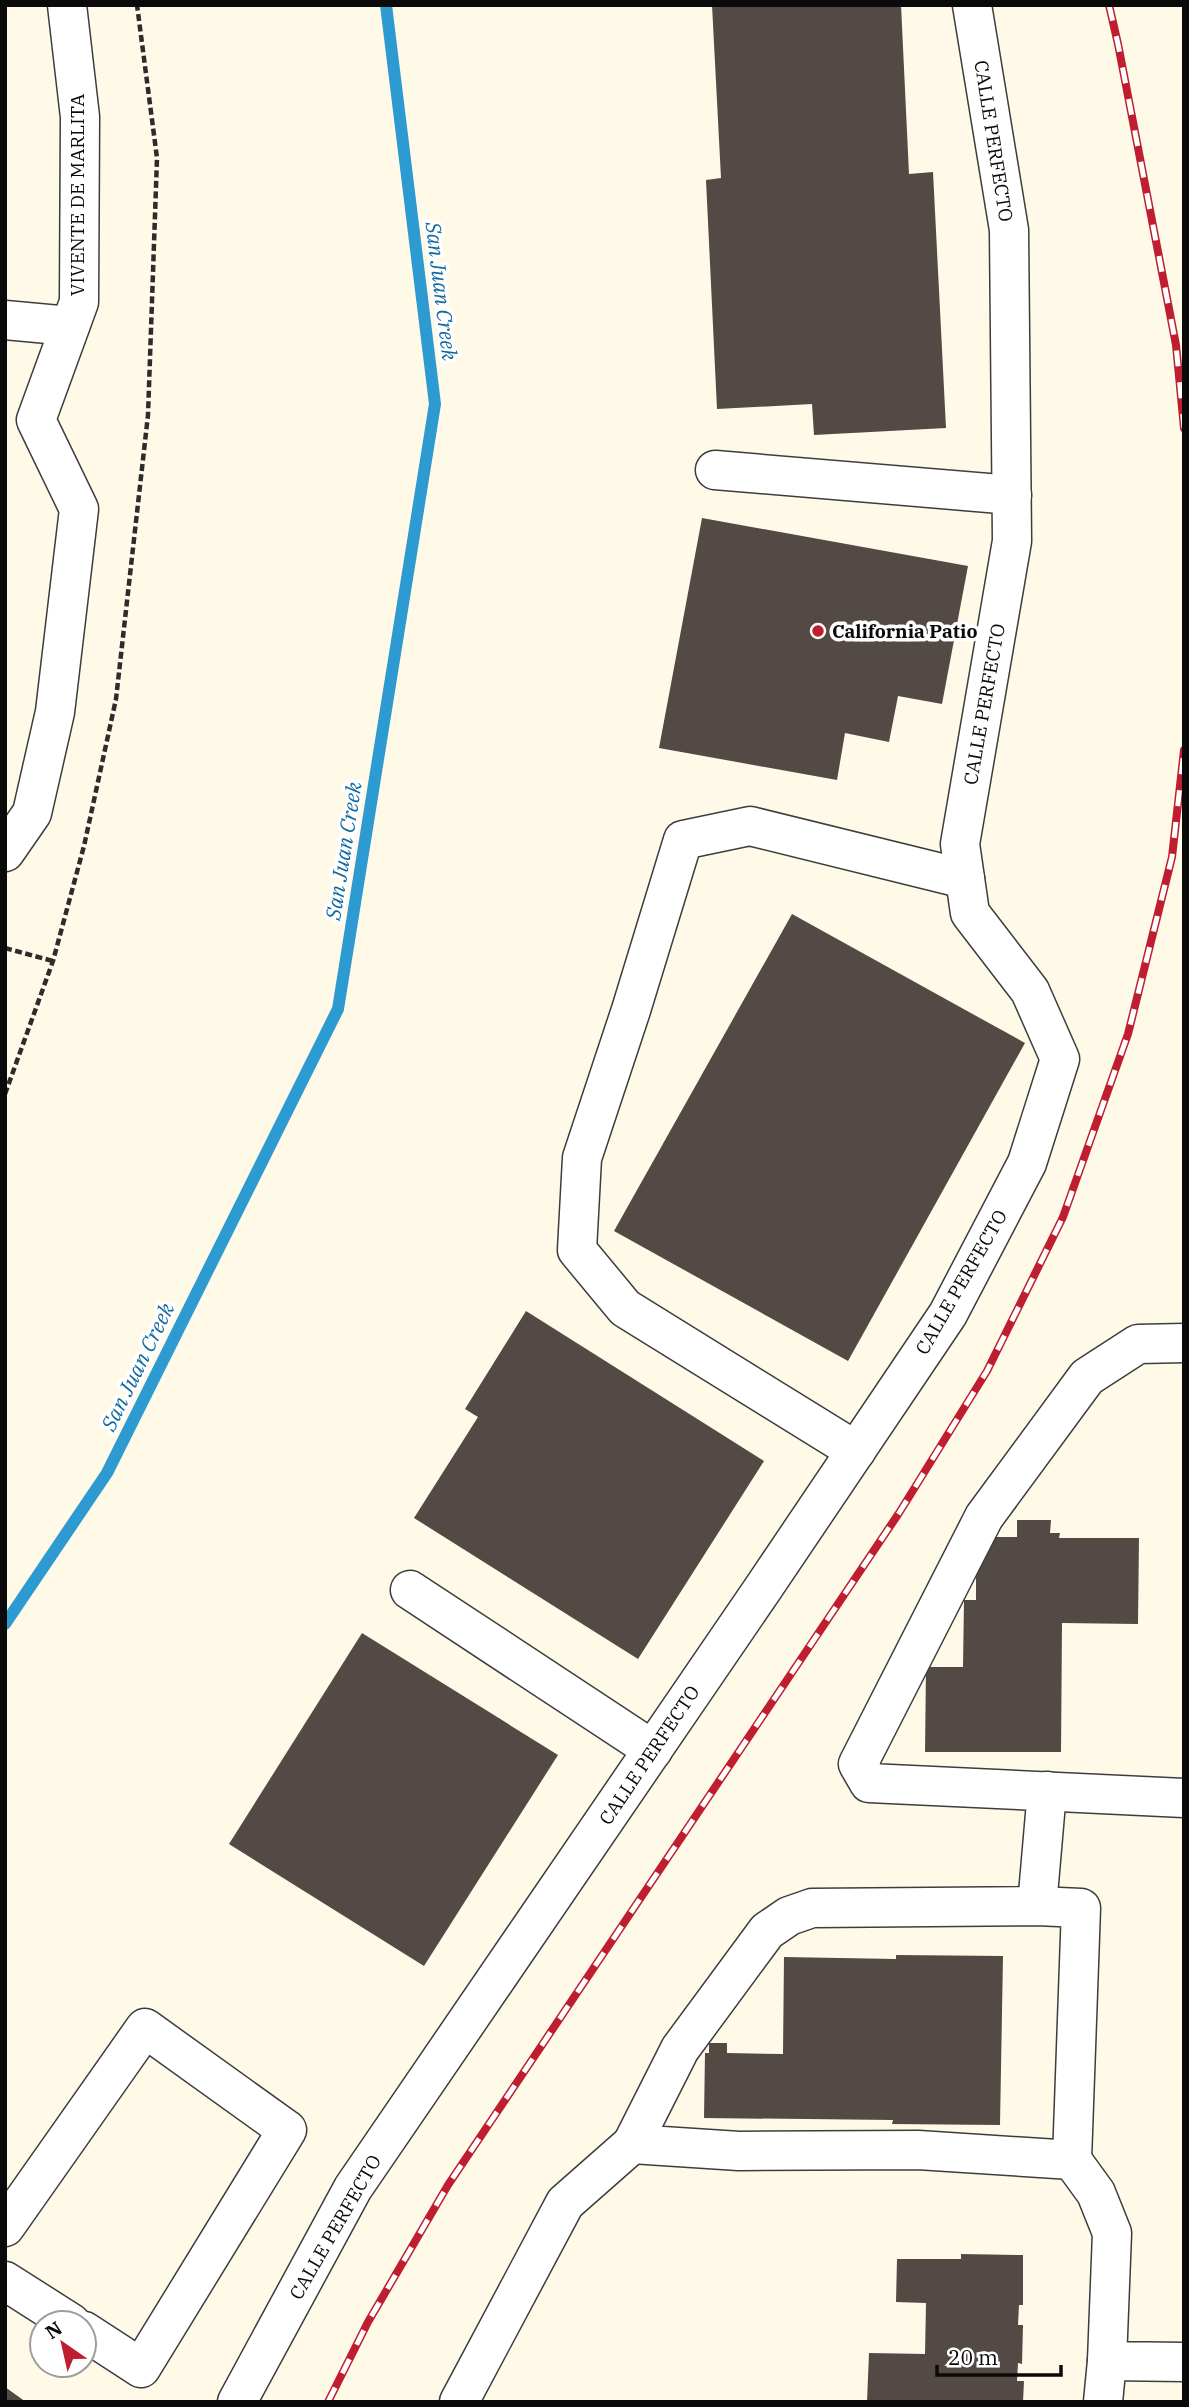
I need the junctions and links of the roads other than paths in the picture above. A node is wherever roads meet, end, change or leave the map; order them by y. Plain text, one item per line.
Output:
1 (66, 5) edge
2 (972, 5) edge
3 (5, 320) edge
4 (70, 326) junction
5 (715, 470) dead end
6 (1012, 495) junction
7 (5, 852) edge
8 (965, 879) junction
9 (1184, 1343) edge
10 (856, 1451) junction
11 (410, 1590) dead end
12 (653, 1750) junction
13 (1047, 1791) junction
14 (1184, 1798) edge
15 (1037, 1906) junction
16 (632, 2144) junction
17 (1072, 2160) junction
18 (5, 2227) edge
19 (5, 2281) edge
20 (49, 2309) edge
21 (98, 2340) edge
22 (1107, 2361) junction
23 (1184, 2362) edge
24 (237, 2402) edge
25 (459, 2402) edge
26 (1103, 2402) edge

1 - 4 street, VIVENTE DE MARLITA
2 - 6 street, CALLE PERFECTO
3 - 4 street
4 - 7 street, VIVENTE DE MARLITA
5 - 6 street
6 - 8 street, CALLE PERFECTO
8 - 10 street, CALLE PERFECTO
8 - 10 street
9 - 13 street
10 - 12 street, CALLE PERFECTO
11 - 12 street
12 - 24 street, CALLE PERFECTO
13 - 14 street
13 - 15 street
15 - 16 street
15 - 17 street
16 - 17 street
16 - 25 street
17 - 22 street
18 - 21 street
19 - 20 street
22 - 23 street
22 - 26 street

